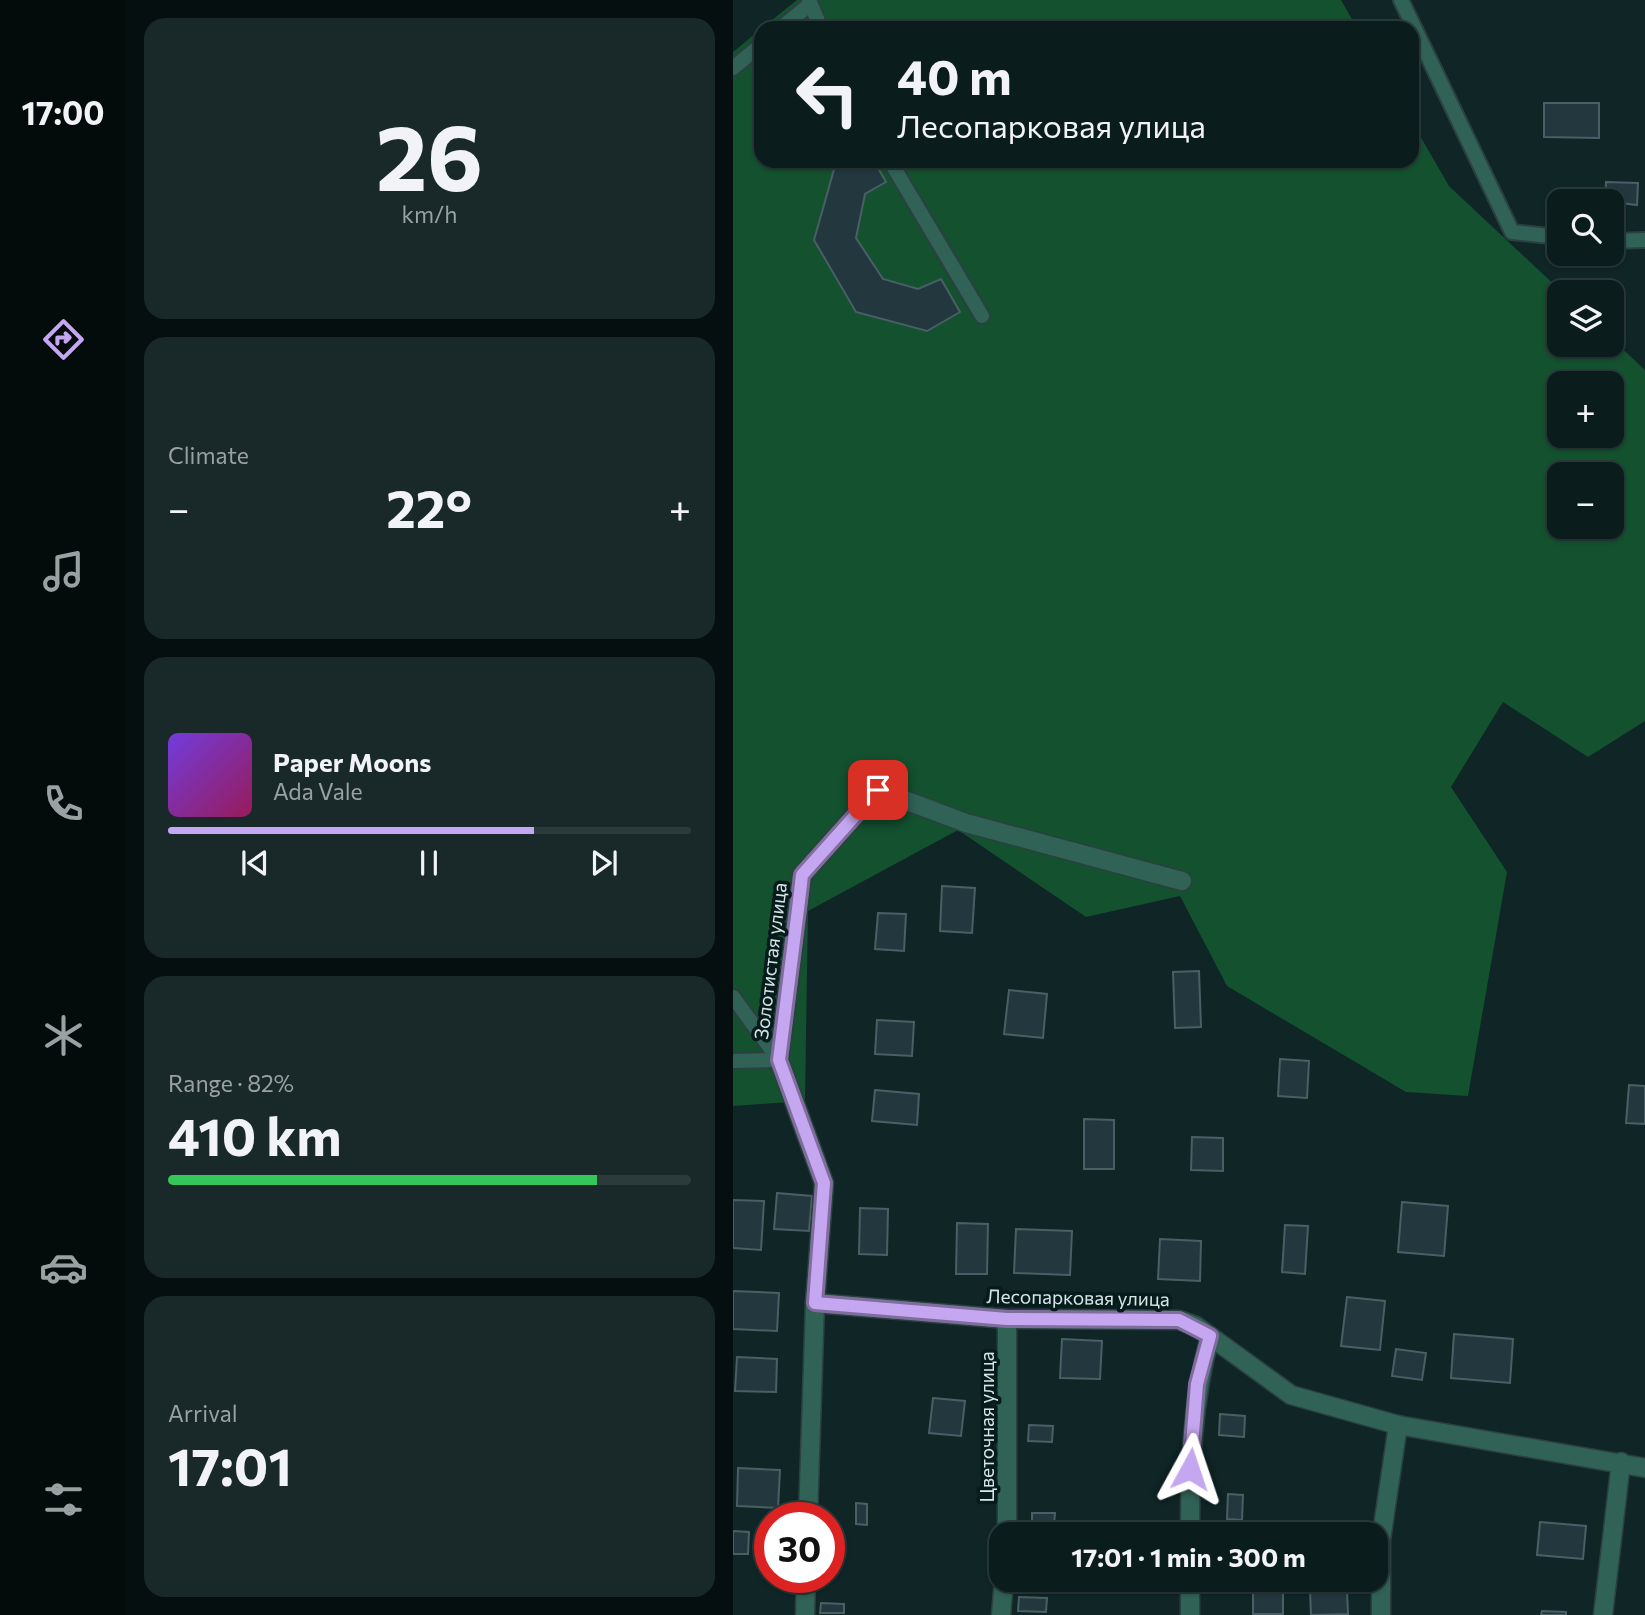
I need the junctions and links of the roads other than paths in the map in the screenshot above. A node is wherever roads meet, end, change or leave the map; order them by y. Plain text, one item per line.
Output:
1 (1401, 0) edge
2 (809, 2) edge
3 (789, 21) edge
4 (818, 21) edge
5 (1411, 21) edge
6 (1419, 38) edge
7 (754, 51) edge
8 (733, 68) edge
9 (894, 168) edge
10 (1547, 236) edge
11 (1645, 240) edge
12 (1624, 241) edge
13 (981, 316) dead end
14 (1182, 881) dead end
15 (733, 997) edge
16 (779, 1060) junction
17 (733, 1061) edge
18 (815, 1303) junction
19 (1007, 1319) junction
20 (1210, 1336) junction
21 (1398, 1425) junction
22 (1620, 1462) junction
23 (1645, 1468) edge
24 (808, 1502) edge
25 (1007, 1522) edge
26 (1190, 1522) edge
27 (1003, 1592) edge
28 (1190, 1592) edge
29 (806, 1593) edge
30 (805, 1615) edge
31 (1001, 1615) edge
32 (1190, 1615) edge
33 (1381, 1615) edge
34 (1603, 1615) edge

1 - 5 lane
2 - 3 lane
2 - 4 lane
6 - 10 lane
7 - 8 lane
9 - 13 lane
11 - 12 lane
14 - 16 street, Золотистая улица
15 - 16 lane
16 - 17 lane
16 - 18 street, Золотистая улица
18 - 19 street, Лесопарковая улица
18 - 24 street, Золотистая улица
19 - 20 street, Лесопарковая улица
19 - 25 street, Цветочная улица
20 - 21 street, Лесопарковая улица
20 - 26 street
21 - 22 street, Лесопарковая улица
21 - 33 street
22 - 23 street, Лесопарковая улица
22 - 34 street
27 - 31 street
28 - 32 street
29 - 30 street

